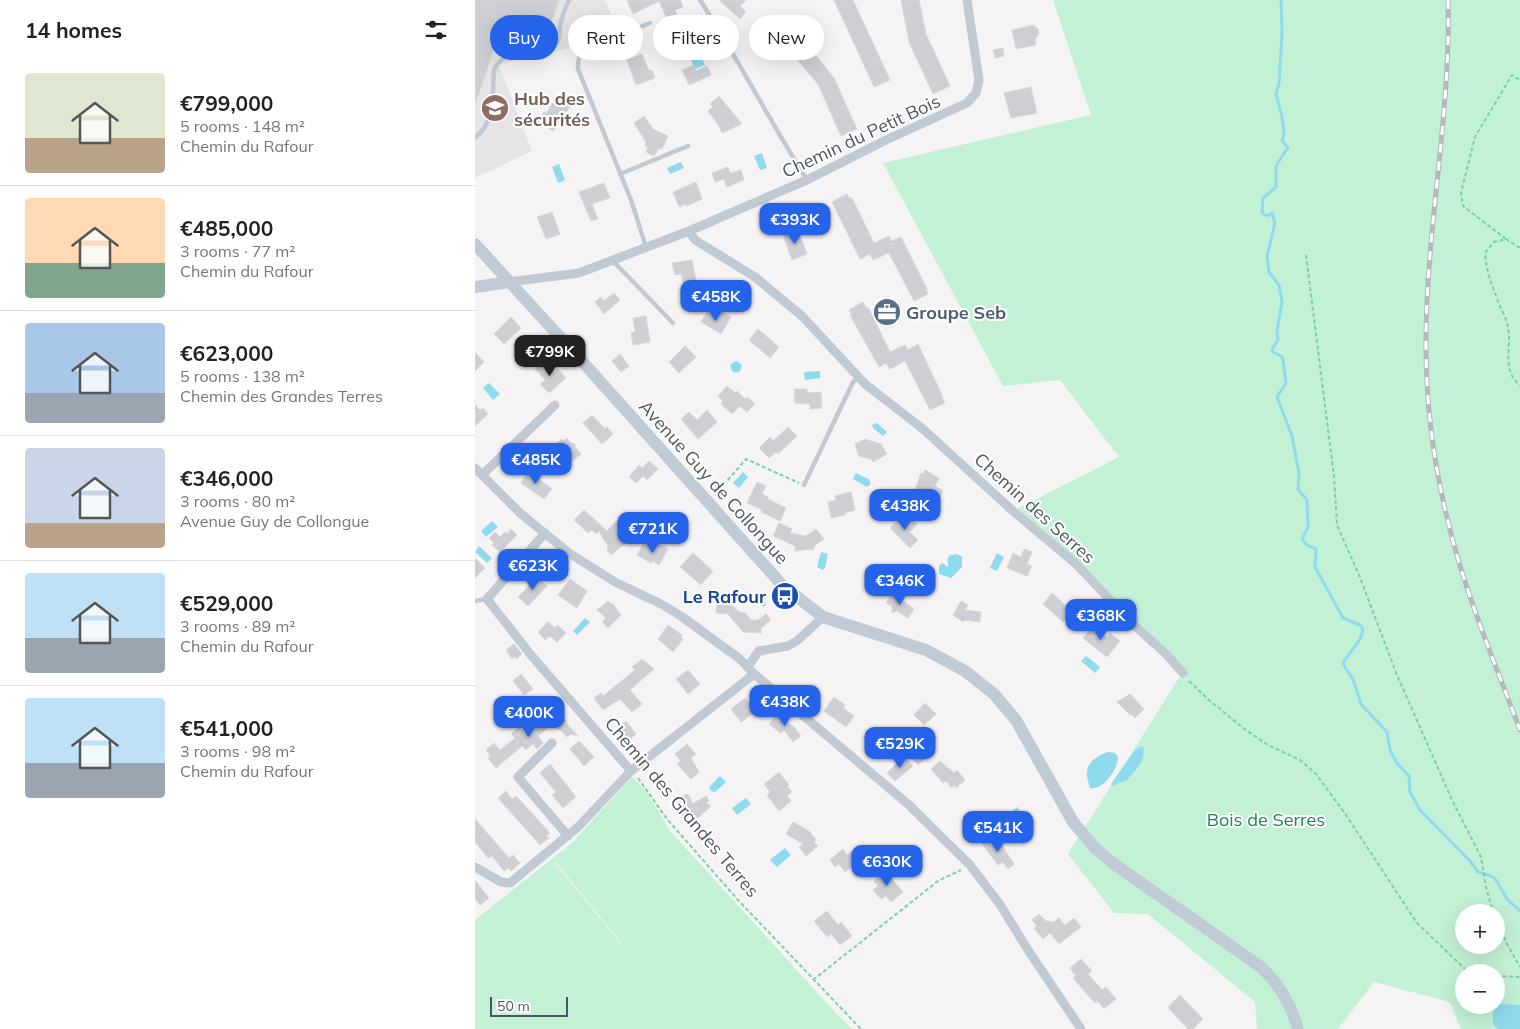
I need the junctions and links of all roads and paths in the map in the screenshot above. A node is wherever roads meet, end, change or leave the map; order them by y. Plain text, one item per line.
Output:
1 (569, 0) edge
2 (701, 0) edge
3 (967, 0) edge
4 (651, 23) dead end
5 (643, 26) edge
6 (577, 60) edge
7 (1520, 80) edge
8 (475, 138) edge
9 (688, 146) dead end
10 (620, 174) junction
11 (807, 180) junction
12 (689, 231) junction
13 (1506, 239) junction
14 (475, 244) edge
15 (646, 247) junction
16 (1520, 248) edge
17 (1306, 255) dead end
18 (612, 260) junction
19 (509, 282) junction
20 (475, 287) edge
21 (673, 323) dead end
22 (857, 377) junction
23 (1520, 385) edge
24 (555, 405) dead end
25 (478, 471) edge
26 (804, 485) joint
27 (709, 503) junction
28 (545, 533) junction
29 (487, 599) junction
30 (475, 601) edge
31 (823, 617) junction
32 (748, 666) junction
33 (1183, 673) joint
34 (754, 674) junction
35 (552, 743) dead end
36 (631, 771) junction
37 (568, 836) junction
38 (970, 865) junction
39 (475, 867) edge
40 (1490, 904) edge
41 (1505, 939) edge
42 (1460, 964) edge
43 (1520, 967) edge
44 (1505, 976) edge
45 (1520, 977) edge
46 (813, 980) junction
47 (861, 1029) edge
48 (1081, 1029) edge
49 (1298, 1029) edge

1 - 8 lane
2 - 11 lane
3 - 11 street, Chemin du Petit Bois
4 - 5 lane
6 - 10 lane
7 - 13 path
9 - 10 lane
10 - 15 lane
11 - 12 street, Chemin du Petit Bois
12 - 15 street, Chemin du Petit Bois
12 - 22 street, Chemin des Serres
13 - 16 path
13 - 23 path
14 - 19 main road, Avenue Guy de Collongue
15 - 18 street, Chemin du Petit Bois
17 - 40 path
18 - 19 street, Chemin du Petit Bois
18 - 21 lane
19 - 20 main road
19 - 27 main road, Avenue Guy de Collongue
22 - 26 lane
22 - 33 street, Chemin des Serres
24 - 25 street
25 - 28 street
26 - 27 path
27 - 31 main road, Avenue Guy de Collongue
28 - 29 street
28 - 32 street
29 - 30 lane
29 - 36 street, Chemin des Grandes Terres
31 - 32 street
31 - 49 main road, Avenue Guy de Collongue
32 - 34 street
33 - 42 path
34 - 36 street
34 - 38 street
35 - 37 street
36 - 37 street
36 - 46 path, Chemin des Grandes Terres
37 - 39 street
38 - 46 path
38 - 48 street
41 - 43 path
44 - 45 path
46 - 47 path, Chemin des Grandes Terres

